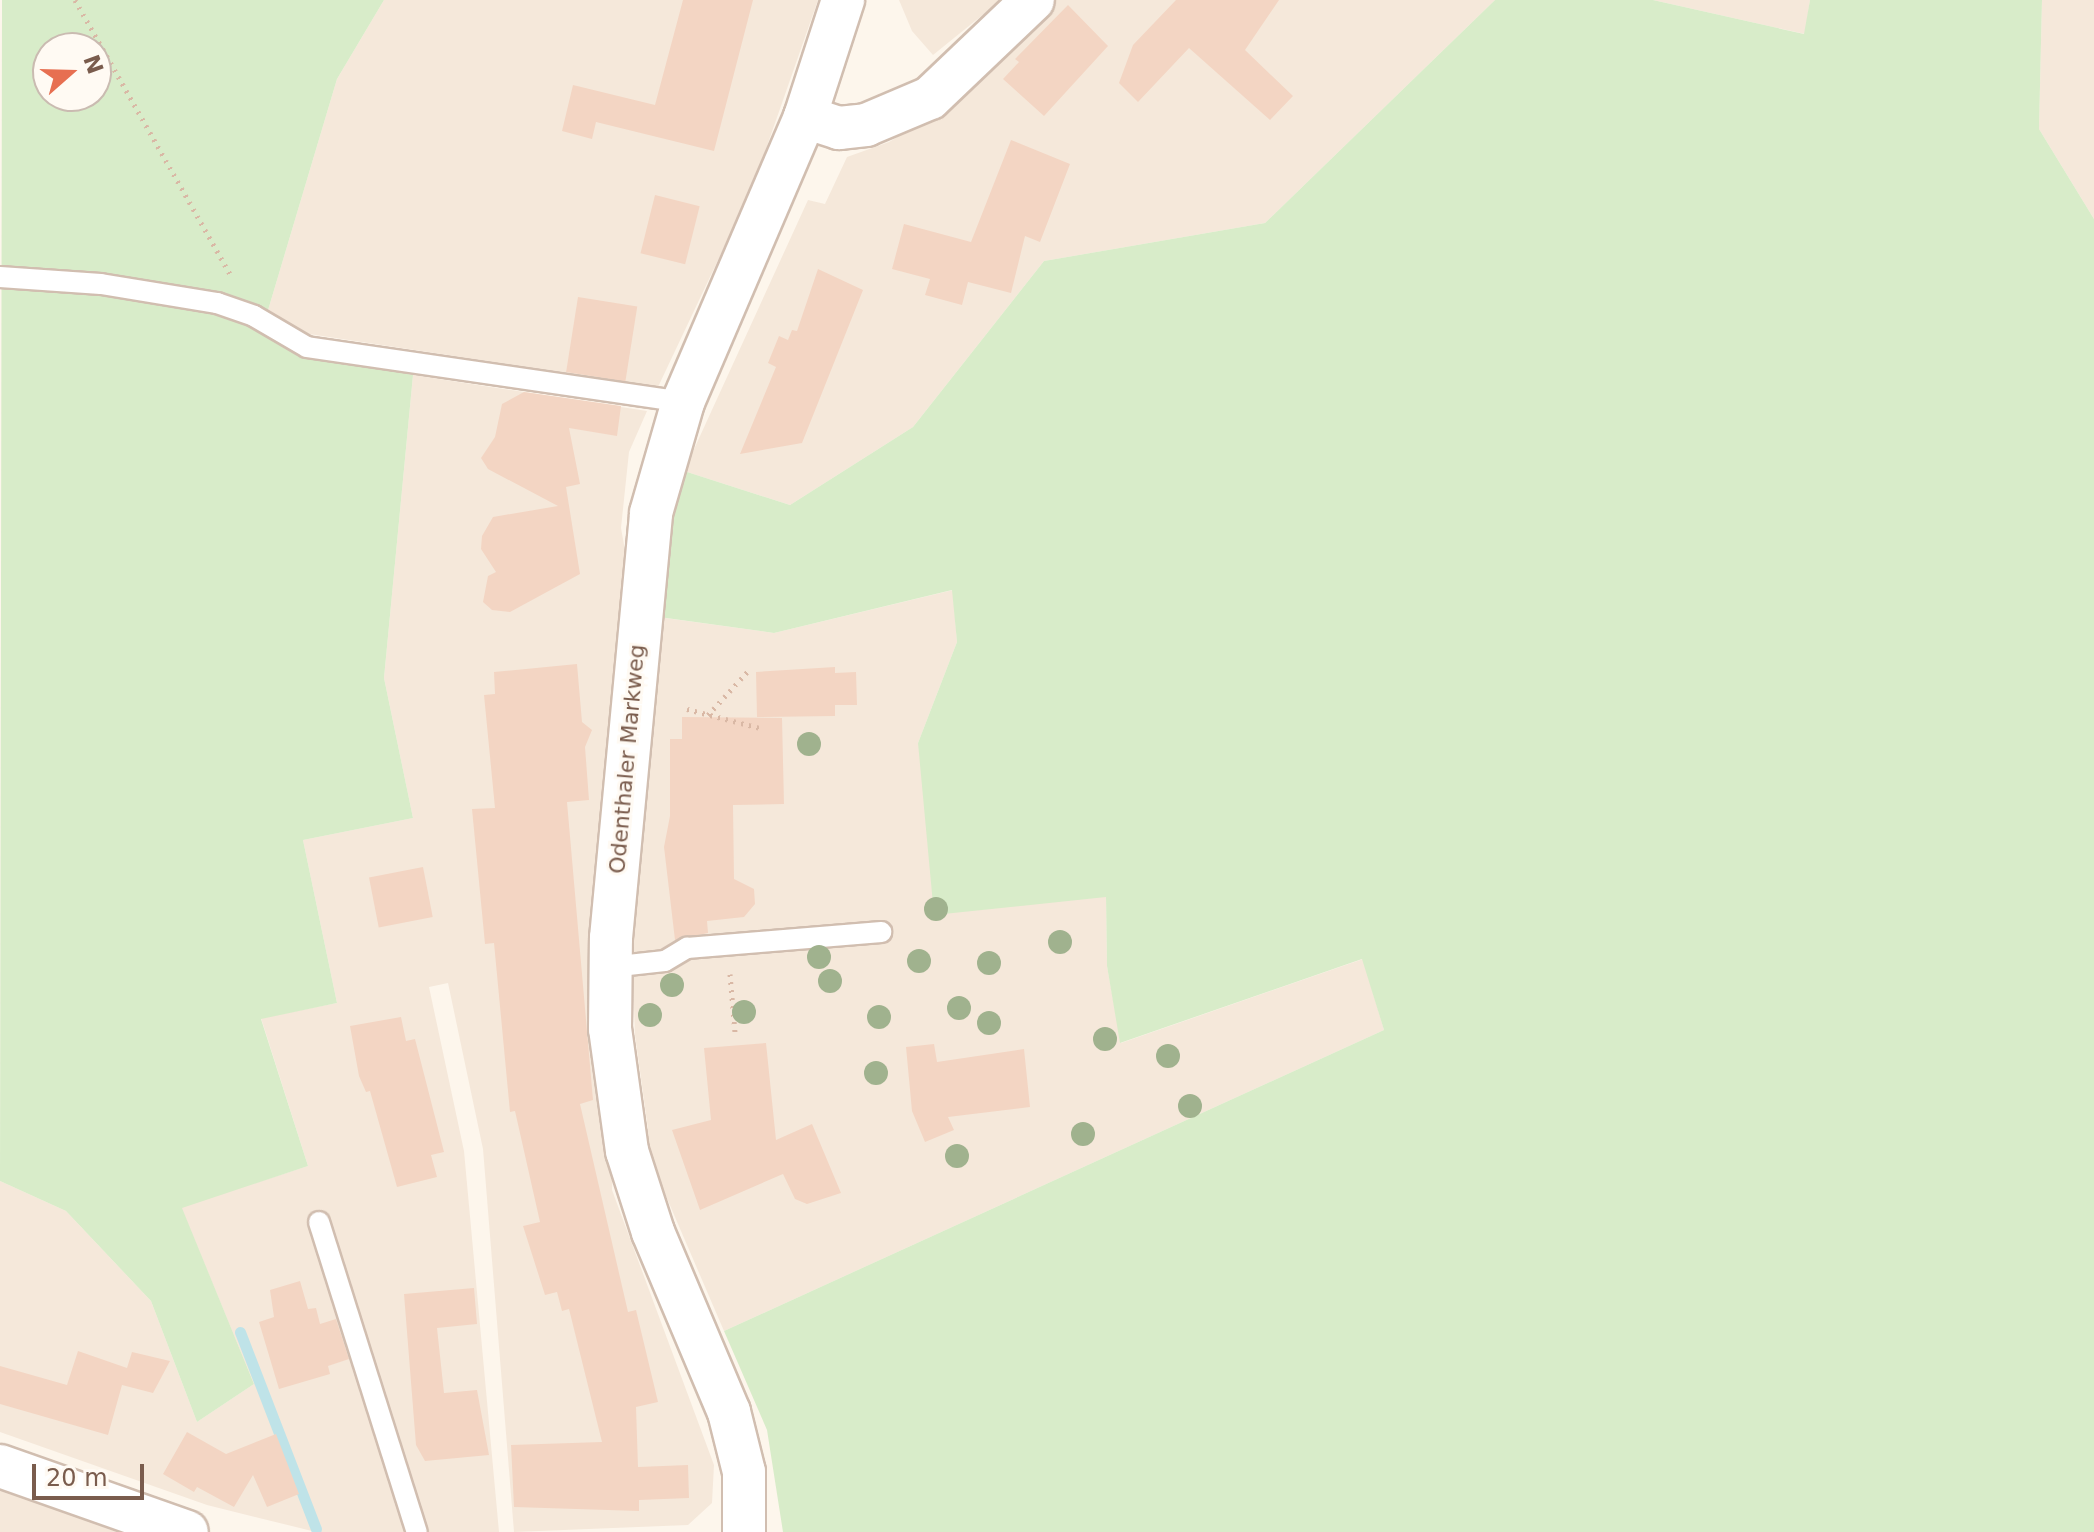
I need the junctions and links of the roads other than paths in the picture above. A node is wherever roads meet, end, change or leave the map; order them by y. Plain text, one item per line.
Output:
1 (843, 0) edge
2 (1033, 0) edge
3 (805, 117) junction
4 (0, 277) edge
5 (683, 402) junction
6 (881, 932) dead end
7 (610, 967) junction
8 (319, 1222) dead end
9 (0, 1466) edge
10 (187, 1532) edge
11 (417, 1532) edge
12 (744, 1532) edge

1 - 3 street, Odenthaler Markweg
2 - 3 street
3 - 5 street, Odenthaler Markweg
4 - 5 lane
5 - 7 street, Odenthaler Markweg
6 - 7 lane
7 - 12 street, Odenthaler Markweg
8 - 11 lane
9 - 10 street

